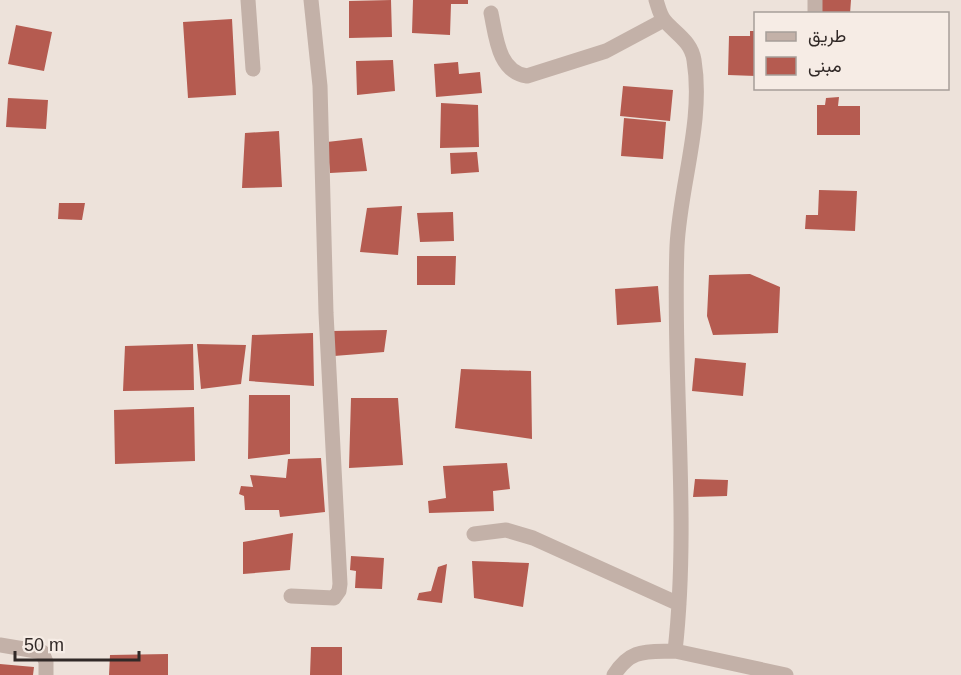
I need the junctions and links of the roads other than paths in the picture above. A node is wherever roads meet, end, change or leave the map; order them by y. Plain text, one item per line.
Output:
1 (248, 0) edge
2 (312, 0) edge
3 (656, 0) edge
4 (491, 13) dead end
5 (663, 20) junction
6 (254, 69) dead end
7 (474, 534) dead end
8 (291, 596) dead end
9 (679, 604) junction
10 (0, 645) edge
11 (675, 651) junction
12 (46, 675) edge
13 (614, 675) edge
14 (786, 675) edge

1 - 6 street
2 - 8 street
3 - 5 street
4 - 5 street
5 - 9 street
7 - 9 street
9 - 11 street
10 - 12 street
11 - 13 street
11 - 14 street

